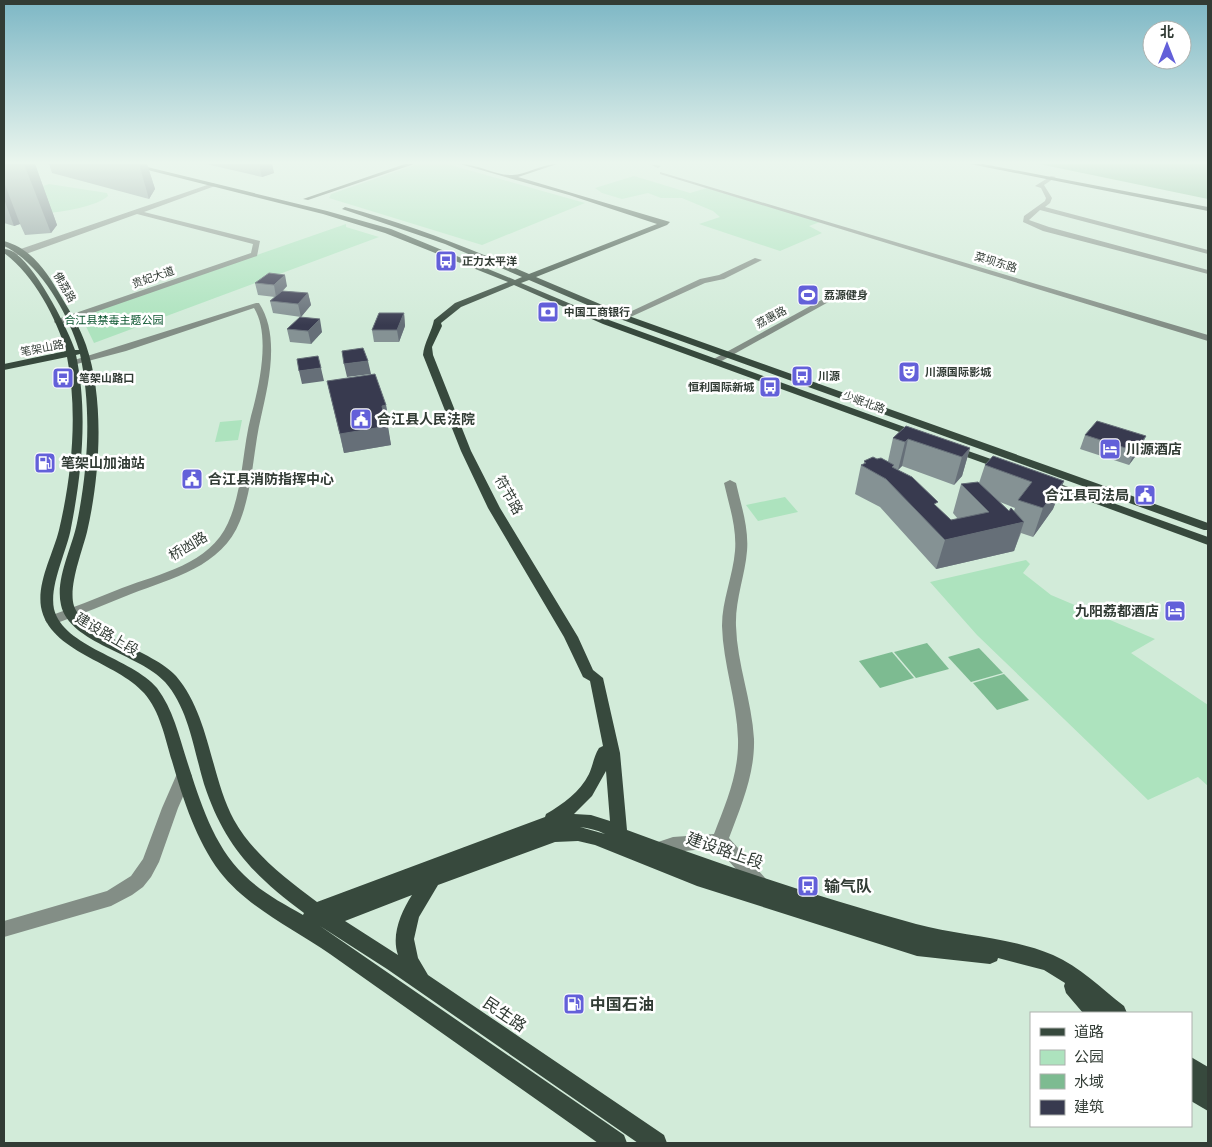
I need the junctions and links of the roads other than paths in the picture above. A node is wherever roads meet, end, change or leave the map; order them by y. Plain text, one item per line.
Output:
1 (114, 218) edge
2 (121, 218) edge
3 (158, 218) edge
4 (347, 218) edge
5 (373, 218) edge
6 (648, 218) edge
7 (809, 218) edge
8 (1026, 218) edge
9 (1076, 218) edge
10 (402, 226) junction
11 (413, 229) junction
12 (388, 231) junction
13 (399, 235) junction
14 (4, 243) edge
15 (21, 251) junction
16 (7, 252) edge
17 (1208, 252) edge
18 (758, 260) dead end
19 (508, 268) junction
20 (1208, 272) edge
21 (491, 273) junction
22 (530, 278) junction
23 (514, 284) junction
24 (838, 294) dead end
25 (623, 317) junction
26 (70, 318) junction
27 (58, 322) junction
28 (1208, 338) edge
29 (726, 355) junction
30 (78, 356) junction
31 (715, 361) junction
32 (4, 367) edge
33 (924, 438) edge
34 (942, 444) edge
35 (1016, 471) edge
36 (1035, 478) edge
37 (730, 483) dead end
38 (1208, 527) edge
39 (1208, 541) edge
40 (71, 613) junction
41 (52, 620) junction
42 (588, 673) junction
43 (604, 752) junction
44 (184, 776) junction
45 (541, 825) junction
46 (615, 836) junction
47 (720, 840) junction
48 (658, 848) junction
49 (431, 882) junction
50 (760, 884) junction
51 (323, 914) junction
52 (306, 927) junction
53 (4, 929) edge
54 (425, 984) junction
55 (1094, 1012) edge
56 (1116, 1012) edge
57 (1192, 1068) edge
58 (1208, 1080) edge
59 (1192, 1089) edge
60 (1208, 1101) edge
61 (616, 1143) edge
62 (656, 1143) edge

1 - 15 street
2 - 15 street
3 - 26 street, 贵妃大道
4 - 12 main road, 少岷北路
5 - 10 main road, 少岷北路
6 - 22 main road, 符节路
7 - 28 street, 菜坝东路
8 - 20 street
9 - 17 street
10 - 11 main road, 少岷北路
10 - 12 main road
11 - 13 main road
11 - 19 main road, 少岷北路
12 - 13 main road, 少岷北路
13 - 21 main road, 少岷北路
14 - 15 main road, 佛荔路
15 - 16 street
15 - 26 main road, 佛荔路
16 - 27 main road, 佛荔路
18 - 25 street
19 - 21 main road
19 - 22 main road, 少岷北路
21 - 23 main road, 少岷北路
22 - 23 main road, 符节路
22 - 25 main road, 少岷北路
23 - 31 main road, 少岷北路
23 - 42 main road, 符节路
24 - 29 street, 荔惠路
25 - 29 main road, 少岷北路
26 - 27 street, 贵妃大道
26 - 30 main road, 佛荔路
27 - 30 main road, 佛荔路
29 - 31 street, 荔惠路
29 - 38 main road, 少岷北路
30 - 32 main road, 笔架山路
30 - 40 main road, 建设路上段
30 - 40 street, 桥凼路
30 - 41 main road
31 - 33 main road, 少岷北路
34 - 35 main road
36 - 39 main road
37 - 47 street
40 - 41 street, 桥凼路
40 - 51 main road, 建设路上段
41 - 44 main road, 建设路上段
42 - 43 main road, 符节路
42 - 46 main road, 符节路
43 - 45 main road
43 - 46 main road, 符节路
44 - 52 main road, 建设路上段
44 - 53 street
45 - 46 main road, 建设路上段
45 - 51 main road, 建设路上段
46 - 48 main road, 建设路上段
46 - 49 main road, 建设路上段
46 - 55 main road, 建设路上段
47 - 48 street
47 - 50 street
48 - 50 main road, 建设路上段
49 - 51 main road, 建设路上段
49 - 54 main road
50 - 56 main road, 建设路上段
51 - 52 main road
51 - 54 main road, 民生路
52 - 61 main road
54 - 62 main road, 民生路
57 - 58 main road
59 - 60 main road

